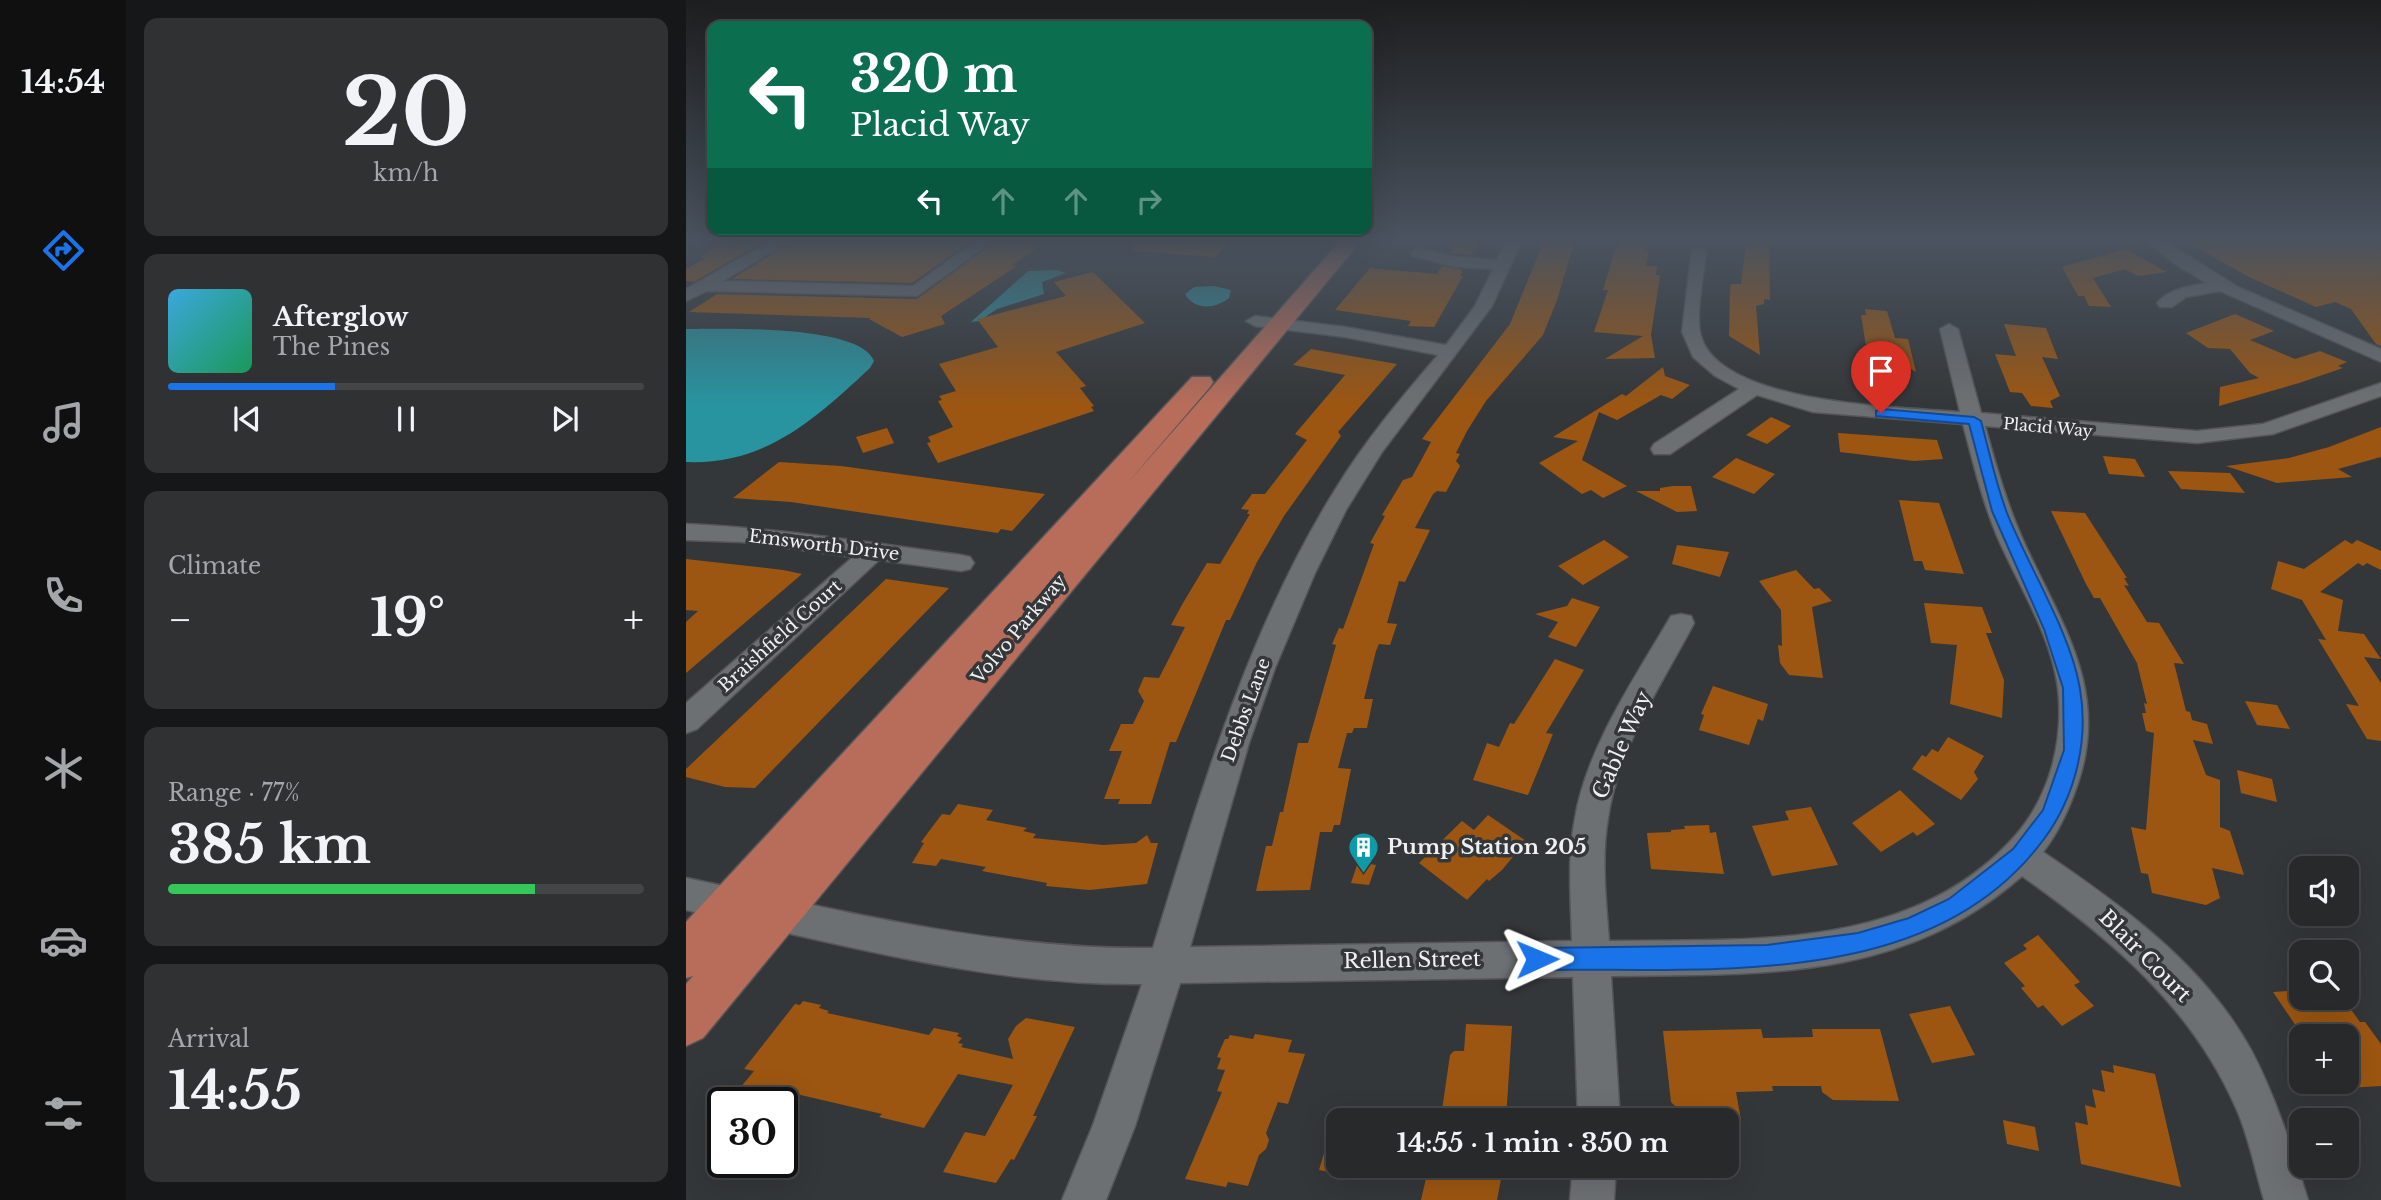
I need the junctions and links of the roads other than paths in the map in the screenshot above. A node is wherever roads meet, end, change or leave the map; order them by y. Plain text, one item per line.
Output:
1 (1287, 294) edge
2 (1296, 294) edge
3 (1488, 294) edge
4 (1693, 294) edge
5 (2180, 294) edge
6 (2243, 294) edge
7 (2166, 303) dead end
8 (1267, 322) junction
9 (1949, 328) dead end
10 (1449, 351) junction
11 (2381, 356) edge
12 (1752, 389) junction
13 (2381, 390) edge
14 (1974, 421) junction
15 (1662, 449) dead end
16 (686, 532) edge
17 (874, 551) junction
18 (961, 563) dead end
19 (1681, 623) dead end
20 (686, 721) edge
21 (2020, 855) junction
22 (686, 894) edge
23 (733, 903) junction
24 (778, 913) junction
25 (686, 956) edge
26 (1593, 958) junction
27 (1167, 965) junction
28 (686, 1021) edge
29 (1599, 1108) edge
30 (1594, 1178) edge
31 (1084, 1200) edge
32 (1591, 1200) edge
33 (2286, 1200) edge

1 - 8 main road, Volvo Parkway
2 - 8 main road, Volvo Parkway
3 - 10 street, Debbs Lane
4 - 12 street, Placid Way
5 - 7 street
6 - 11 street
8 - 10 street
8 - 23 main road, Volvo Parkway
8 - 24 main road, Volvo Parkway
9 - 14 street, Rellen Street
10 - 27 street, Debbs Lane
12 - 14 street, Placid Way
12 - 15 street
13 - 14 street, Placid Way
14 - 21 street, Rellen Street
16 - 17 street, Emsworth Drive
17 - 18 street, Emsworth Drive
17 - 20 street, Braishfield Court
19 - 26 street, Gable Way
21 - 26 street, Rellen Street
21 - 33 street, Blair Court
22 - 23 street, Rellen Street
23 - 24 street, Rellen Street
23 - 25 main road, Volvo Parkway
24 - 27 street, Rellen Street
24 - 28 main road, Volvo Parkway
26 - 27 street, Rellen Street
26 - 29 street
27 - 31 street, Debbs Lane
30 - 32 street

